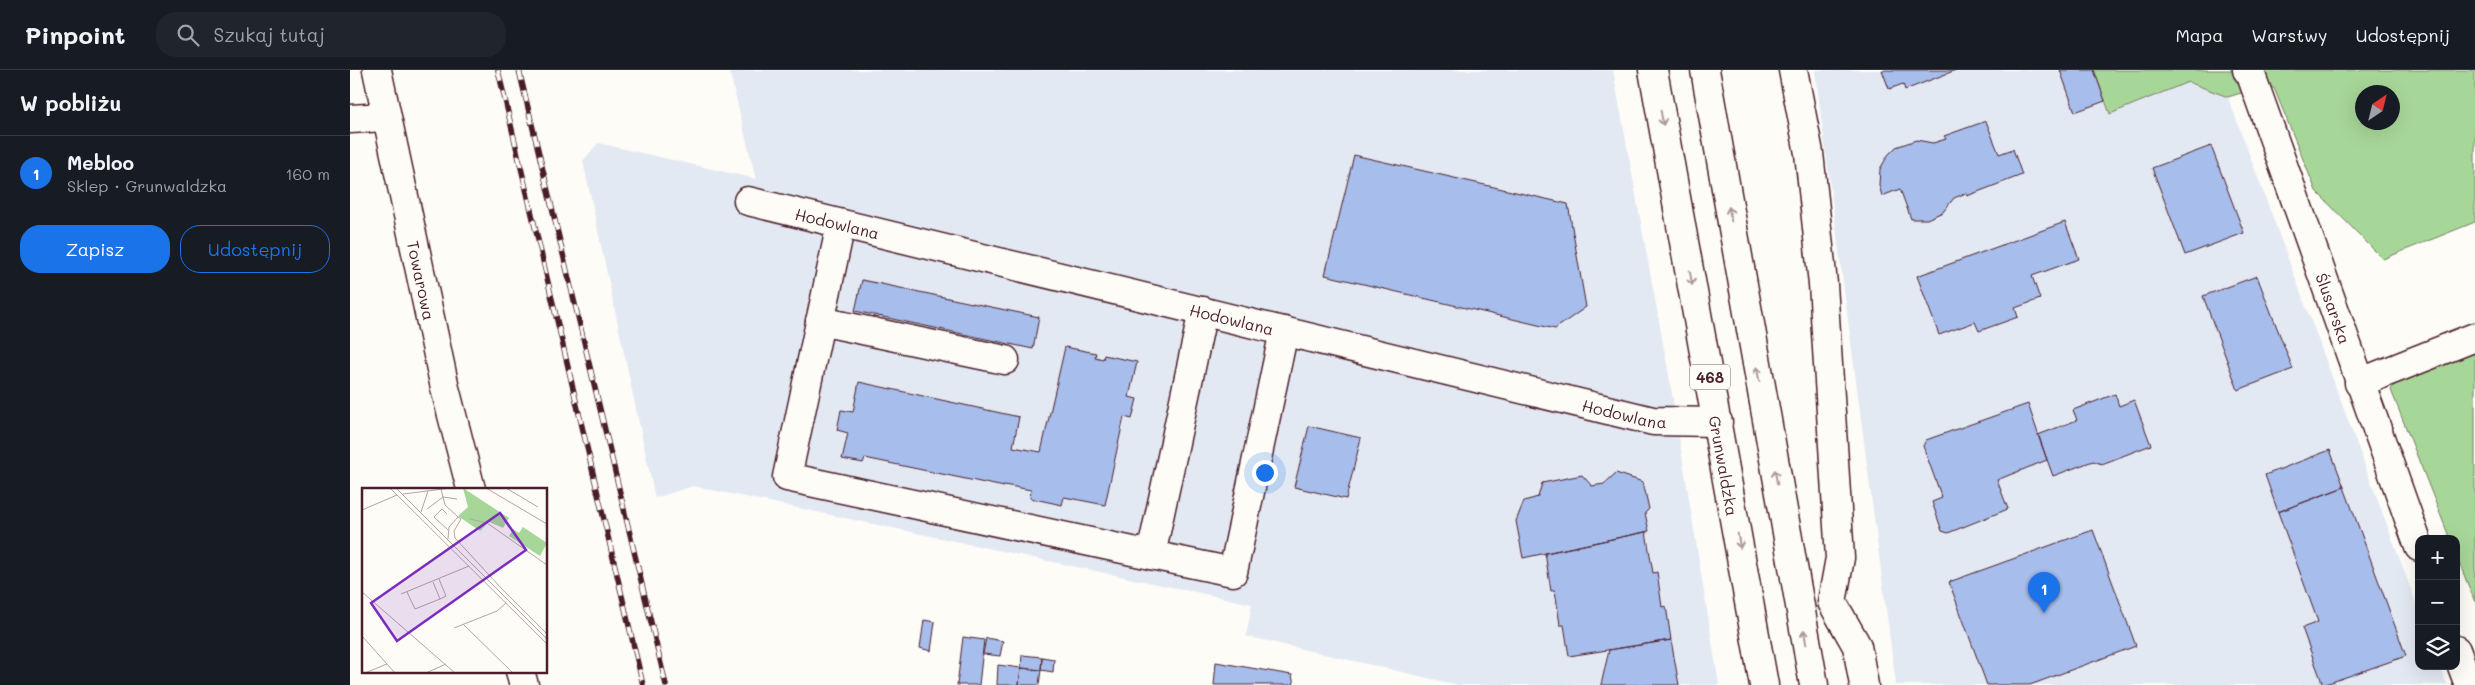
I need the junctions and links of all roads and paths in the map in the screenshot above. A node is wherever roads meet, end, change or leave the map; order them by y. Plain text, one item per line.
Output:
1 (377, 70) edge
2 (1653, 70) edge
3 (1705, 70) edge
4 (1793, 70) edge
5 (2247, 70) edge
6 (386, 118) junction
7 (350, 119) edge
8 (748, 201) dead end
9 (840, 224) junction
10 (1203, 312) junction
11 (820, 321) junction
12 (1284, 332) junction
13 (2475, 337) edge
14 (1005, 360) dead end
15 (2358, 383) junction
16 (1718, 422) junction
17 (470, 488) edge
18 (2415, 536) edge
19 (1151, 555) junction
20 (1832, 602) junction
21 (1800, 610) junction
22 (2460, 661) edge
23 (520, 672) edge
24 (524, 685) edge
25 (1764, 685) edge
26 (1814, 685) edge
27 (1864, 685) edge
28 (2469, 685) edge

1 - 6 street, Towarowa
2 -> 16 street, Grunwaldzka / 468
21 -> 3 street
4 - 20 street
5 - 15 street, Ślusarska
6 - 7 street
6 - 17 street, Towarowa
8 - 9 street, Hodowlana
9 - 10 street, Hodowlana
9 - 11 street
10 - 12 street, Hodowlana
10 - 19 street
11 - 14 street
11 - 19 street
12 - 16 street, Hodowlana
12 - 19 street
13 - 15 street
15 - 18 street, Ślusarska
16 -> 25 street, Grunwaldzka / 468
20 - 21 street
20 - 27 street
26 -> 21 street
22 - 28 street
23 - 24 street

